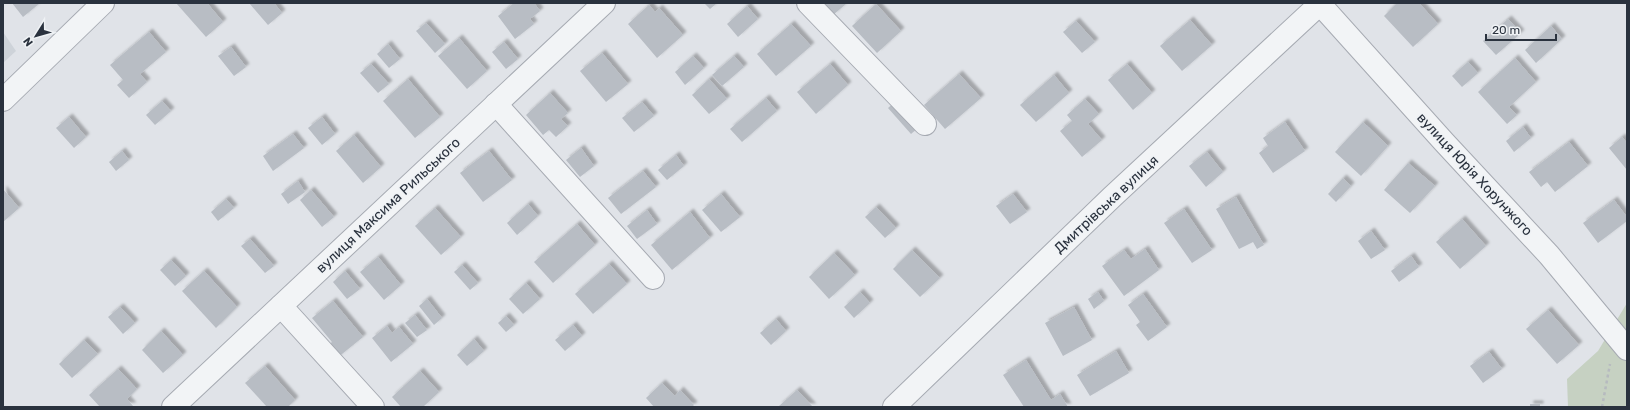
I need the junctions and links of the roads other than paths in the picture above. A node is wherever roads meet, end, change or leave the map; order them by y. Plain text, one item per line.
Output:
1 (103, 3) edge
2 (604, 3) edge
3 (808, 3) edge
4 (1320, 3) edge
5 (3, 100) edge
6 (496, 104) junction
7 (925, 124) dead end
8 (654, 278) dead end
9 (280, 306) junction
10 (1624, 341) edge
11 (173, 407) edge
12 (373, 407) edge
13 (894, 407) edge

1 - 5 street
2 - 6 street, вулиця Максима Рильського
3 - 7 street
4 - 10 street, вулиця Юрія Хорунжого
4 - 13 street, Дмитрівська вулиця
6 - 8 street
6 - 9 street, вулиця Максима Рильського
9 - 11 street, вулиця Максима Рильського
9 - 12 street

